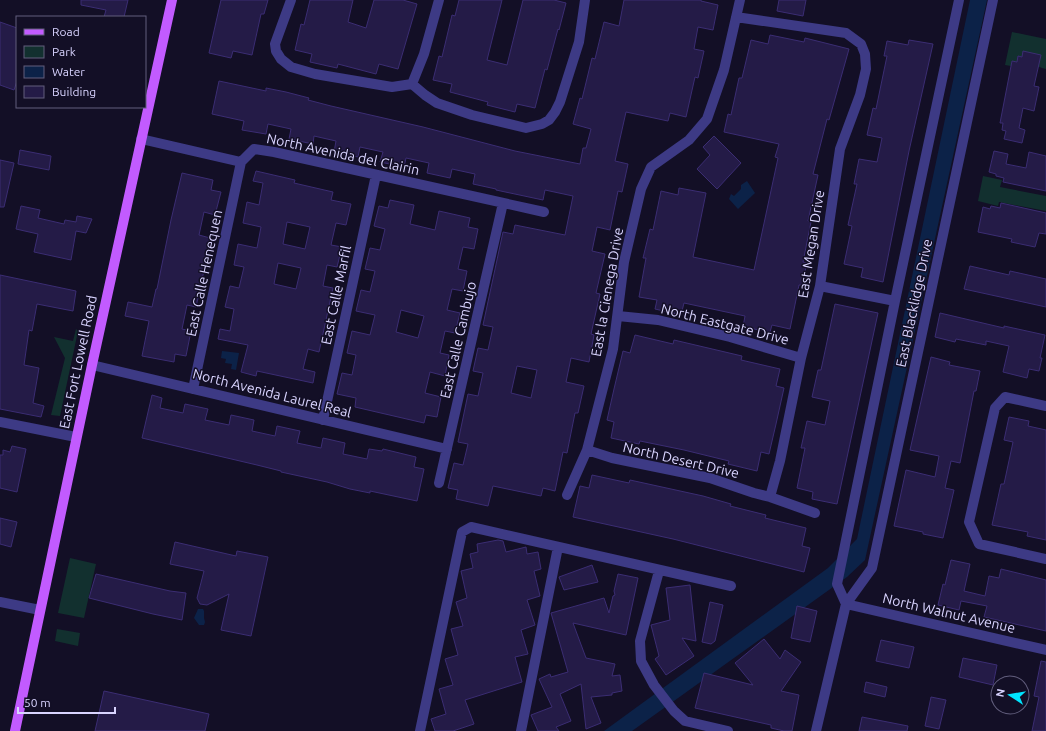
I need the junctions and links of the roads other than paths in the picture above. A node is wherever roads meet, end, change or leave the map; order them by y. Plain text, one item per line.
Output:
1 (172, 0) edge
2 (291, 0) edge
3 (438, 0) edge
4 (585, 0) edge
5 (740, 0) edge
6 (959, 0) edge
7 (993, 0) edge
8 (736, 17) junction
9 (412, 84) junction
10 (141, 139) junction
11 (241, 162) junction
12 (376, 175) junction
13 (503, 203) junction
14 (544, 212) dead end
15 (820, 286) junction
16 (894, 301) junction
17 (618, 316) junction
18 (801, 358) junction
19 (92, 365) junction
20 (193, 389) junction
21 (1046, 406) edge
22 (323, 420) junction
23 (0, 422) edge
24 (76, 437) junction
25 (447, 449) junction
26 (587, 450) junction
27 (439, 483) dead end
28 (567, 495) dead end
29 (770, 497) junction
30 (815, 512) dead end
31 (558, 547) junction
32 (1046, 559) edge
33 (659, 570) junction
34 (731, 586) dead end
35 (0, 602) edge
36 (846, 604) junction
37 (40, 610) junction
38 (1046, 650) edge
39 (15, 731) edge
40 (420, 731) edge
41 (521, 731) edge
42 (728, 731) edge
43 (816, 731) edge

1 - 10 main road, East Fort Lowell Road
2 - 9 street
3 - 9 street
4 - 9 street
5 - 8 street, East la Cienega Drive
6 - 16 street, East Blacklidge Drive
7 - 36 street, East Blacklidge Drive
8 - 15 street, East Megan Drive
8 - 17 street, East la Cienega Drive
10 - 11 street
10 - 19 main road, East Fort Lowell Road
11 - 12 street, North Avenida del Clairin
11 - 20 street, East Calle Henequen
12 - 13 street, North Avenida del Clairin
12 - 22 street, East Calle Marfil
13 - 14 street, North Avenida del Clairin
13 - 25 street, East Calle Cambujo
15 - 16 street
15 - 18 street, East Megan Drive
16 - 36 street, East Blacklidge Drive
17 - 18 street, North Eastgate Drive
17 - 26 street, East la Cienega Drive
18 - 29 street, East Megan Drive
19 - 20 street, North Avenida Laurel Real
19 - 24 main road, East Fort Lowell Road
20 - 22 street, North Avenida Laurel Real
21 - 32 street
22 - 25 street, North Avenida Laurel Real
23 - 24 street
24 - 37 main road, East Fort Lowell Road
25 - 27 street, East Calle Cambujo
26 - 28 street, East la Cienega Drive
26 - 29 street, North Desert Drive
29 - 30 street, North Desert Drive
31 - 33 street
31 - 40 street
31 - 41 street
33 - 34 street
33 - 42 street
35 - 37 street
36 - 38 street, North Walnut Avenue
36 - 43 street, East Blacklidge Drive
37 - 39 main road, East Fort Lowell Road

